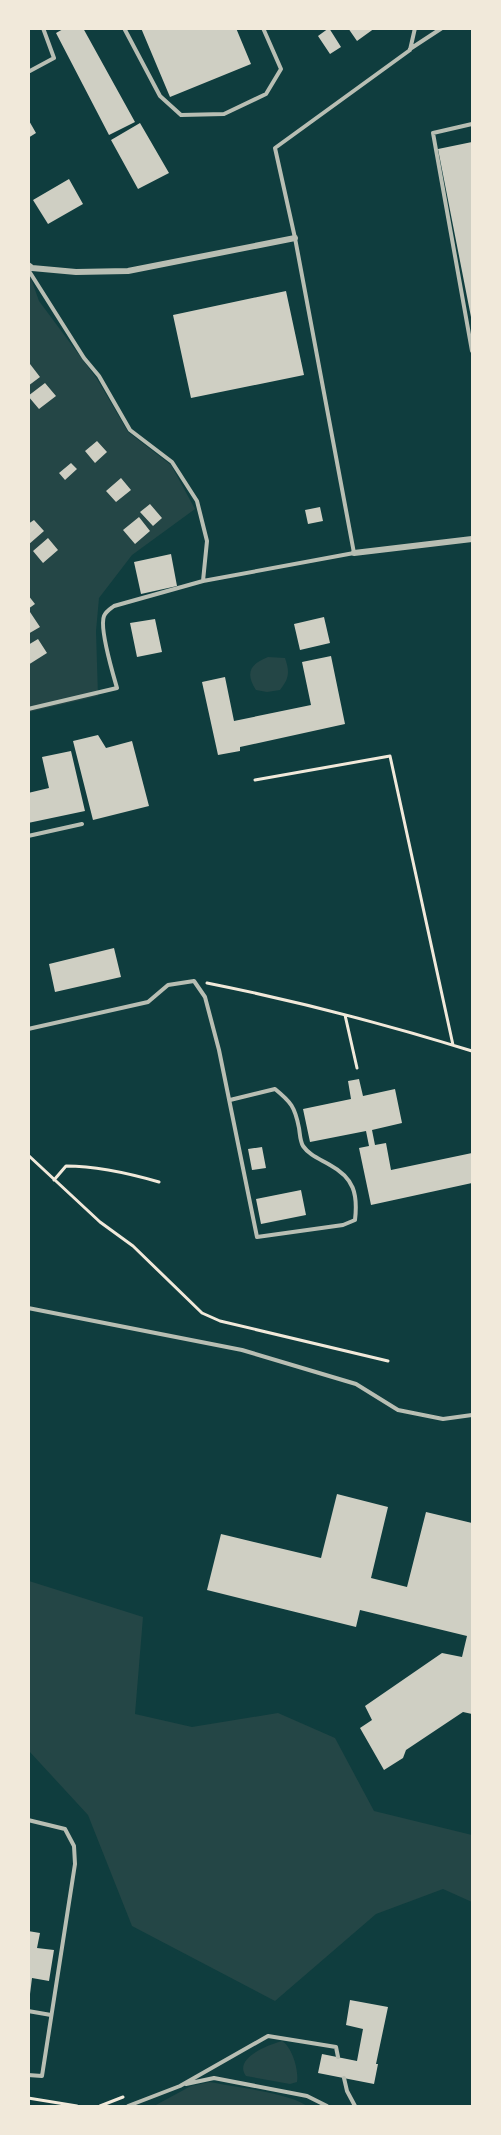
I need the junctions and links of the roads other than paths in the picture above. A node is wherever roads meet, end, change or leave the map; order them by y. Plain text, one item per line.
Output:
1 (43, 28) edge
2 (124, 28) edge
3 (263, 28) edge
4 (416, 28) edge
5 (442, 28) edge
6 (410, 50) junction
7 (28, 72) edge
8 (472, 124) edge
9 (295, 238) junction
10 (28, 266) edge
11 (29, 271) edge
12 (472, 351) edge
13 (472, 539) edge
14 (354, 553) junction
15 (203, 581) junction
16 (28, 709) edge
17 (82, 824) dead end
18 (28, 836) edge
19 (28, 1029) edge
20 (230, 1100) junction
21 (28, 1308) edge
22 (472, 1415) edge
23 (28, 1820) edge
24 (28, 2011) edge
25 (51, 2015) junction
26 (339, 2057) dead end
27 (28, 2075) edge
28 (344, 2078) dead end
29 (180, 2086) junction
30 (128, 2106) edge
31 (327, 2106) edge
32 (355, 2106) edge

1 - 7 lane
2 - 3 lane
4 - 6 lane
5 - 6 lane
6 - 9 lane
8 - 12 lane
9 - 10 street
9 - 14 lane
11 - 15 lane
13 - 14 street
14 - 15 lane
15 - 16 lane
17 - 18 lane
19 - 20 lane
20 - 20 lane
21 - 22 lane
23 - 25 lane
24 - 25 lane
25 - 27 lane
26 - 29 lane
28 - 32 lane
29 - 30 lane
29 - 31 lane

